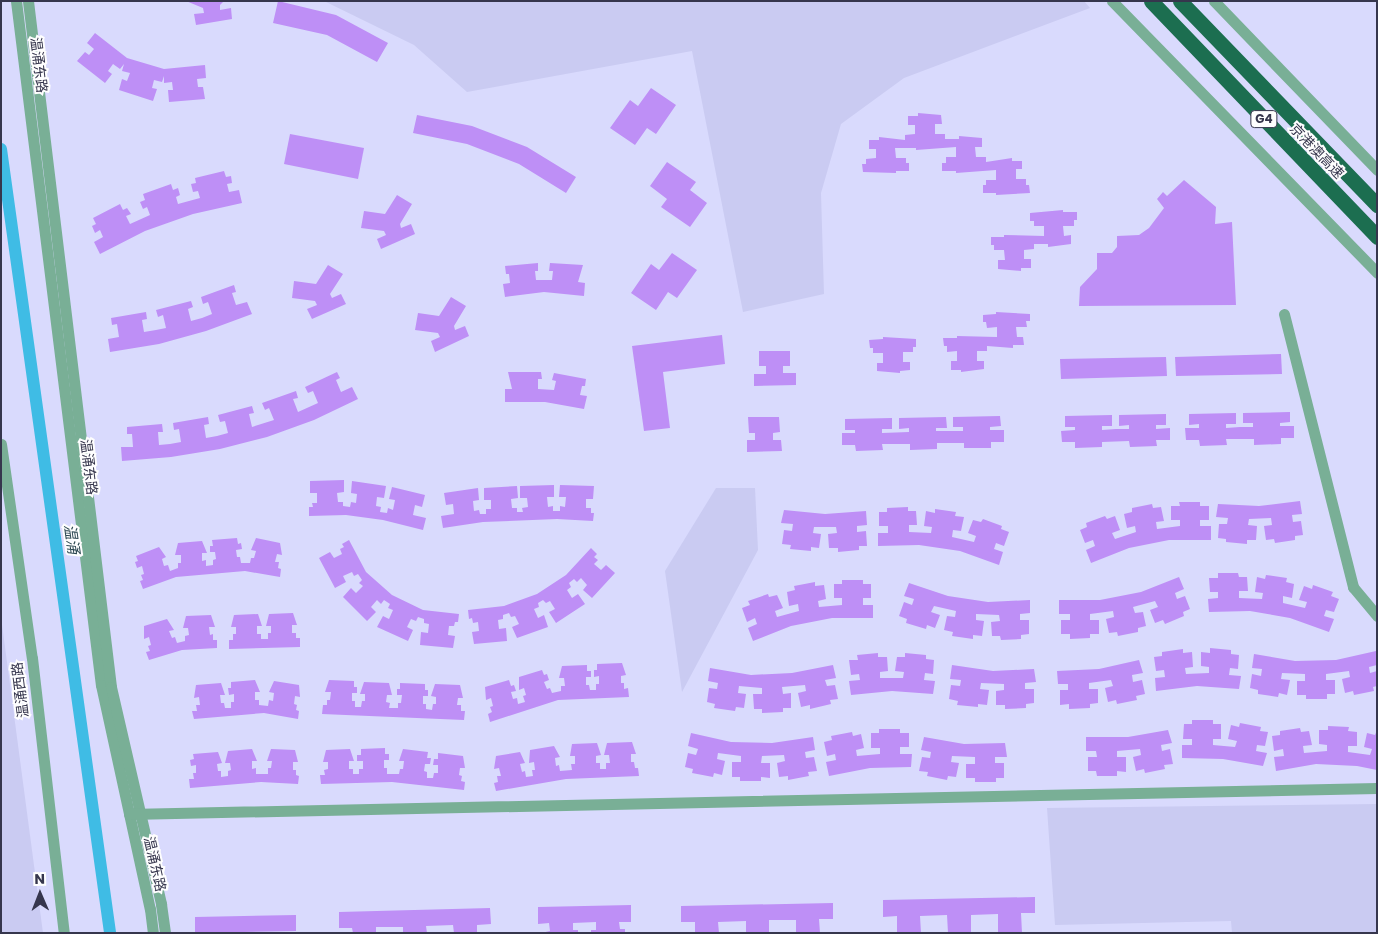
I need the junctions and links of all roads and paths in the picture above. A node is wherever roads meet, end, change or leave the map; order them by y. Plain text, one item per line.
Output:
1 (16, 1) edge
2 (28, 1) edge
3 (1112, 1) edge
4 (1152, 1) edge
5 (1180, 1) edge
6 (1214, 1) edge
7 (1377, 170) edge
8 (1377, 205) edge
9 (1377, 237) edge
10 (1377, 273) edge
11 (1284, 314) dead end
12 (1, 444) edge
13 (1377, 616) edge
14 (1377, 788) edge
15 (134, 814) junction
16 (64, 933) edge
17 (153, 933) edge
18 (165, 933) edge

1 - 15 street, 温涌东路
2 - 15 street, 温涌东路
3 - 10 street
4 - 9 highway, 京港澳高速 / G4
5 - 8 highway, 京港澳高速 / G4
6 - 7 street
11 - 13 street
12 - 16 street, 温涌西路
14 - 15 street
15 - 17 street, 温涌东路
15 - 18 street, 温涌东路

